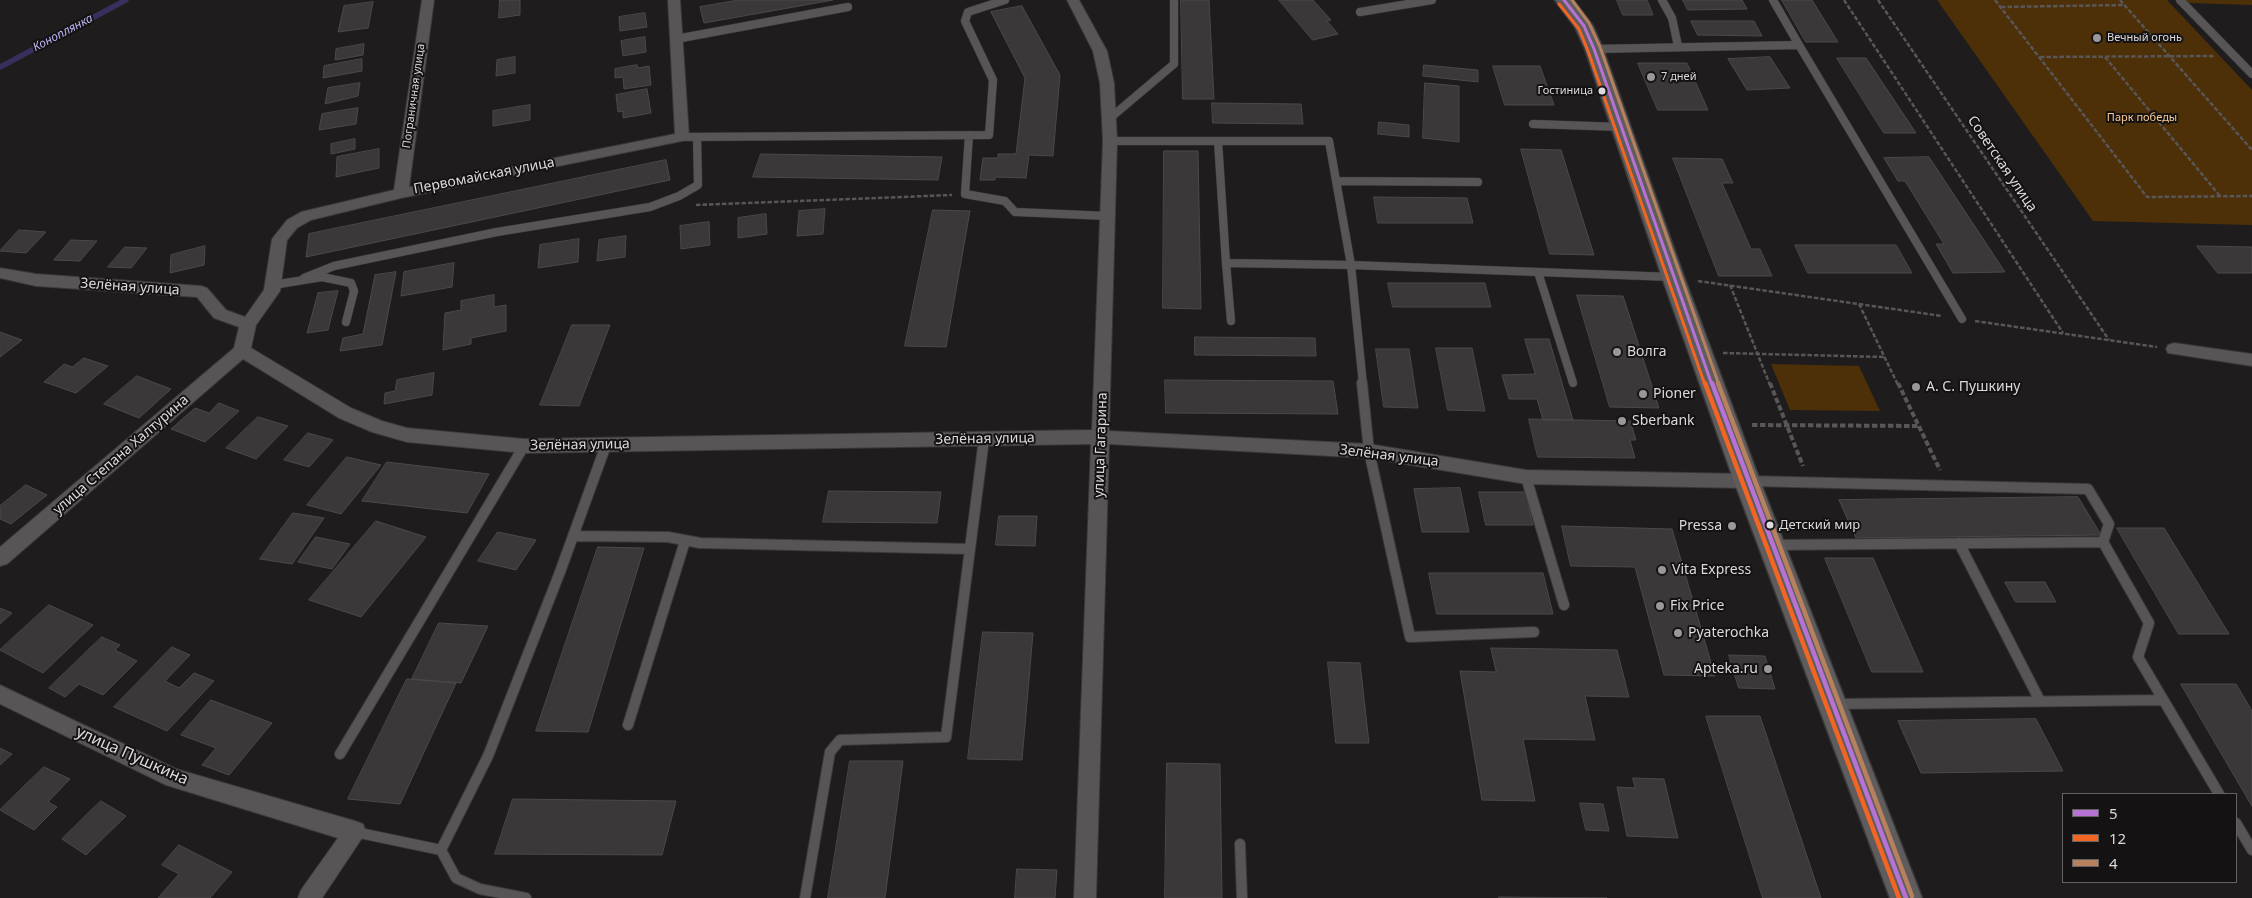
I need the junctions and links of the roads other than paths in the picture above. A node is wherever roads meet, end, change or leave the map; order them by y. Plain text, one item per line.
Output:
1 (428, 0) edge
2 (674, 0) edge
3 (976, 0) edge
4 (1006, 0) edge
5 (1073, 0) edge
6 (1174, 0) edge
7 (1432, 0) edge
8 (1564, 0) edge
9 (1662, 0) edge
10 (1772, 0) edge
11 (2180, 0) edge
12 (848, 7) dead end
13 (980, 8) junction
14 (1360, 12) dead end
15 (676, 40) junction
16 (1799, 45) junction
17 (1678, 46) junction
18 (1594, 49) junction
19 (2252, 74) edge
20 (1109, 119) junction
21 (1533, 124) dead end
22 (1621, 127) junction
23 (969, 135) junction
24 (697, 136) junction
25 (682, 137) junction
26 (1110, 141) junction
27 (1218, 141) junction
28 (1336, 182) junction
29 (1478, 182) dead end
30 (401, 193) junction
31 (1108, 216) junction
32 (1226, 263) junction
33 (1351, 265) junction
34 (1538, 272) junction
35 (0, 273) edge
36 (1673, 277) junction
37 (304, 278) junction
38 (273, 286) junction
39 (1962, 319) road end
40 (1231, 321) dead end
41 (346, 322) dead end
42 (248, 324) junction
43 (2174, 350) road end
44 (242, 351) junction
45 (2252, 360) edge
46 (1573, 383) dead end
47 (1101, 437) junction
48 (984, 439) junction
49 (606, 444) junction
50 (524, 446) junction
51 (1369, 451) junction
52 (1526, 476) junction
53 (1747, 481) junction
54 (574, 536) junction
55 (685, 541) junction
56 (2103, 542) junction
57 (1959, 543) junction
58 (1770, 545) junction
59 (970, 550) junction
60 (0, 558) edge
61 (1564, 605) dead end
62 (1534, 632) dead end
63 (0, 694) edge
64 (2163, 700) junction
65 (2040, 701) junction
66 (1832, 704) junction
67 (628, 725) dead end
68 (340, 754) dead end
69 (2218, 793) edge
70 (2237, 825) edge
71 (355, 832) junction
72 (1240, 844) dead end
73 (440, 850) junction
74 (2252, 850) edge
75 (309, 898) edge
76 (526, 898) edge
77 (805, 898) edge
78 (1084, 898) edge
79 (1242, 898) edge
80 (1906, 898) edge

1 - 30 street, Пограничная улица
2 - 15 street
3 - 13 lane
4 - 13 lane
5 - 20 street, улица Гагарина
6 - 20 lane
7 - 14 lane
8 - 18 main road
9 - 17 lane
10 - 16 lane
11 - 19 lane
12 - 15 lane
13 - 23 lane
15 - 25 street
16 - 17 lane
16 - 39 lane
17 - 18 lane
18 - 22 main road
20 - 26 street, улица Гагарина
21 - 22 lane
22 - 36 main road
23 - 24 lane
23 - 31 lane
24 - 25 lane
24 - 37 lane
25 - 30 street, Первомайская улица
26 - 27 lane
26 - 31 street, улица Гагарина
27 - 28 lane
27 - 32 lane
28 - 29 lane
28 - 33 lane
30 - 38 street, Первомайская улица
31 - 47 street, улица Гагарина
32 - 33 lane
32 - 40 lane
33 - 34 lane
33 - 51 lane
34 - 36 lane
34 - 46 lane
35 - 42 street, Зелёная улица
36 - 53 main road
37 - 38 lane
37 - 41 lane
38 - 42 street, Первомайская улица
42 - 44 street, Первомайская улица
43 - 45 street
44 - 50 street, Зелёная улица
44 - 60 street, улица Степана Халтурина
47 - 48 street, Зелёная улица
47 - 51 street, Зелёная улица
47 - 78 street, улица Гагарина
48 - 49 street, Зелёная улица
48 - 59 lane
49 - 50 street, Зелёная улица
49 - 54 lane
50 - 68 lane
51 - 52 street, Зелёная улица
51 - 62 lane
52 - 53 street, Зелёная улица
52 - 61 lane
53 - 56 lane
53 - 58 main road
54 - 55 lane
54 - 73 lane
55 - 59 lane
55 - 67 lane
56 - 57 lane
56 - 64 lane
57 - 58 lane
57 - 65 lane
58 - 66 main road
59 - 77 lane
63 - 71 street, улица Пушкина
64 - 65 lane
64 - 69 lane
65 - 66 lane
66 - 80 main road
70 - 74 lane
71 - 73 lane
71 - 75 street
72 - 79 lane
73 - 76 lane

